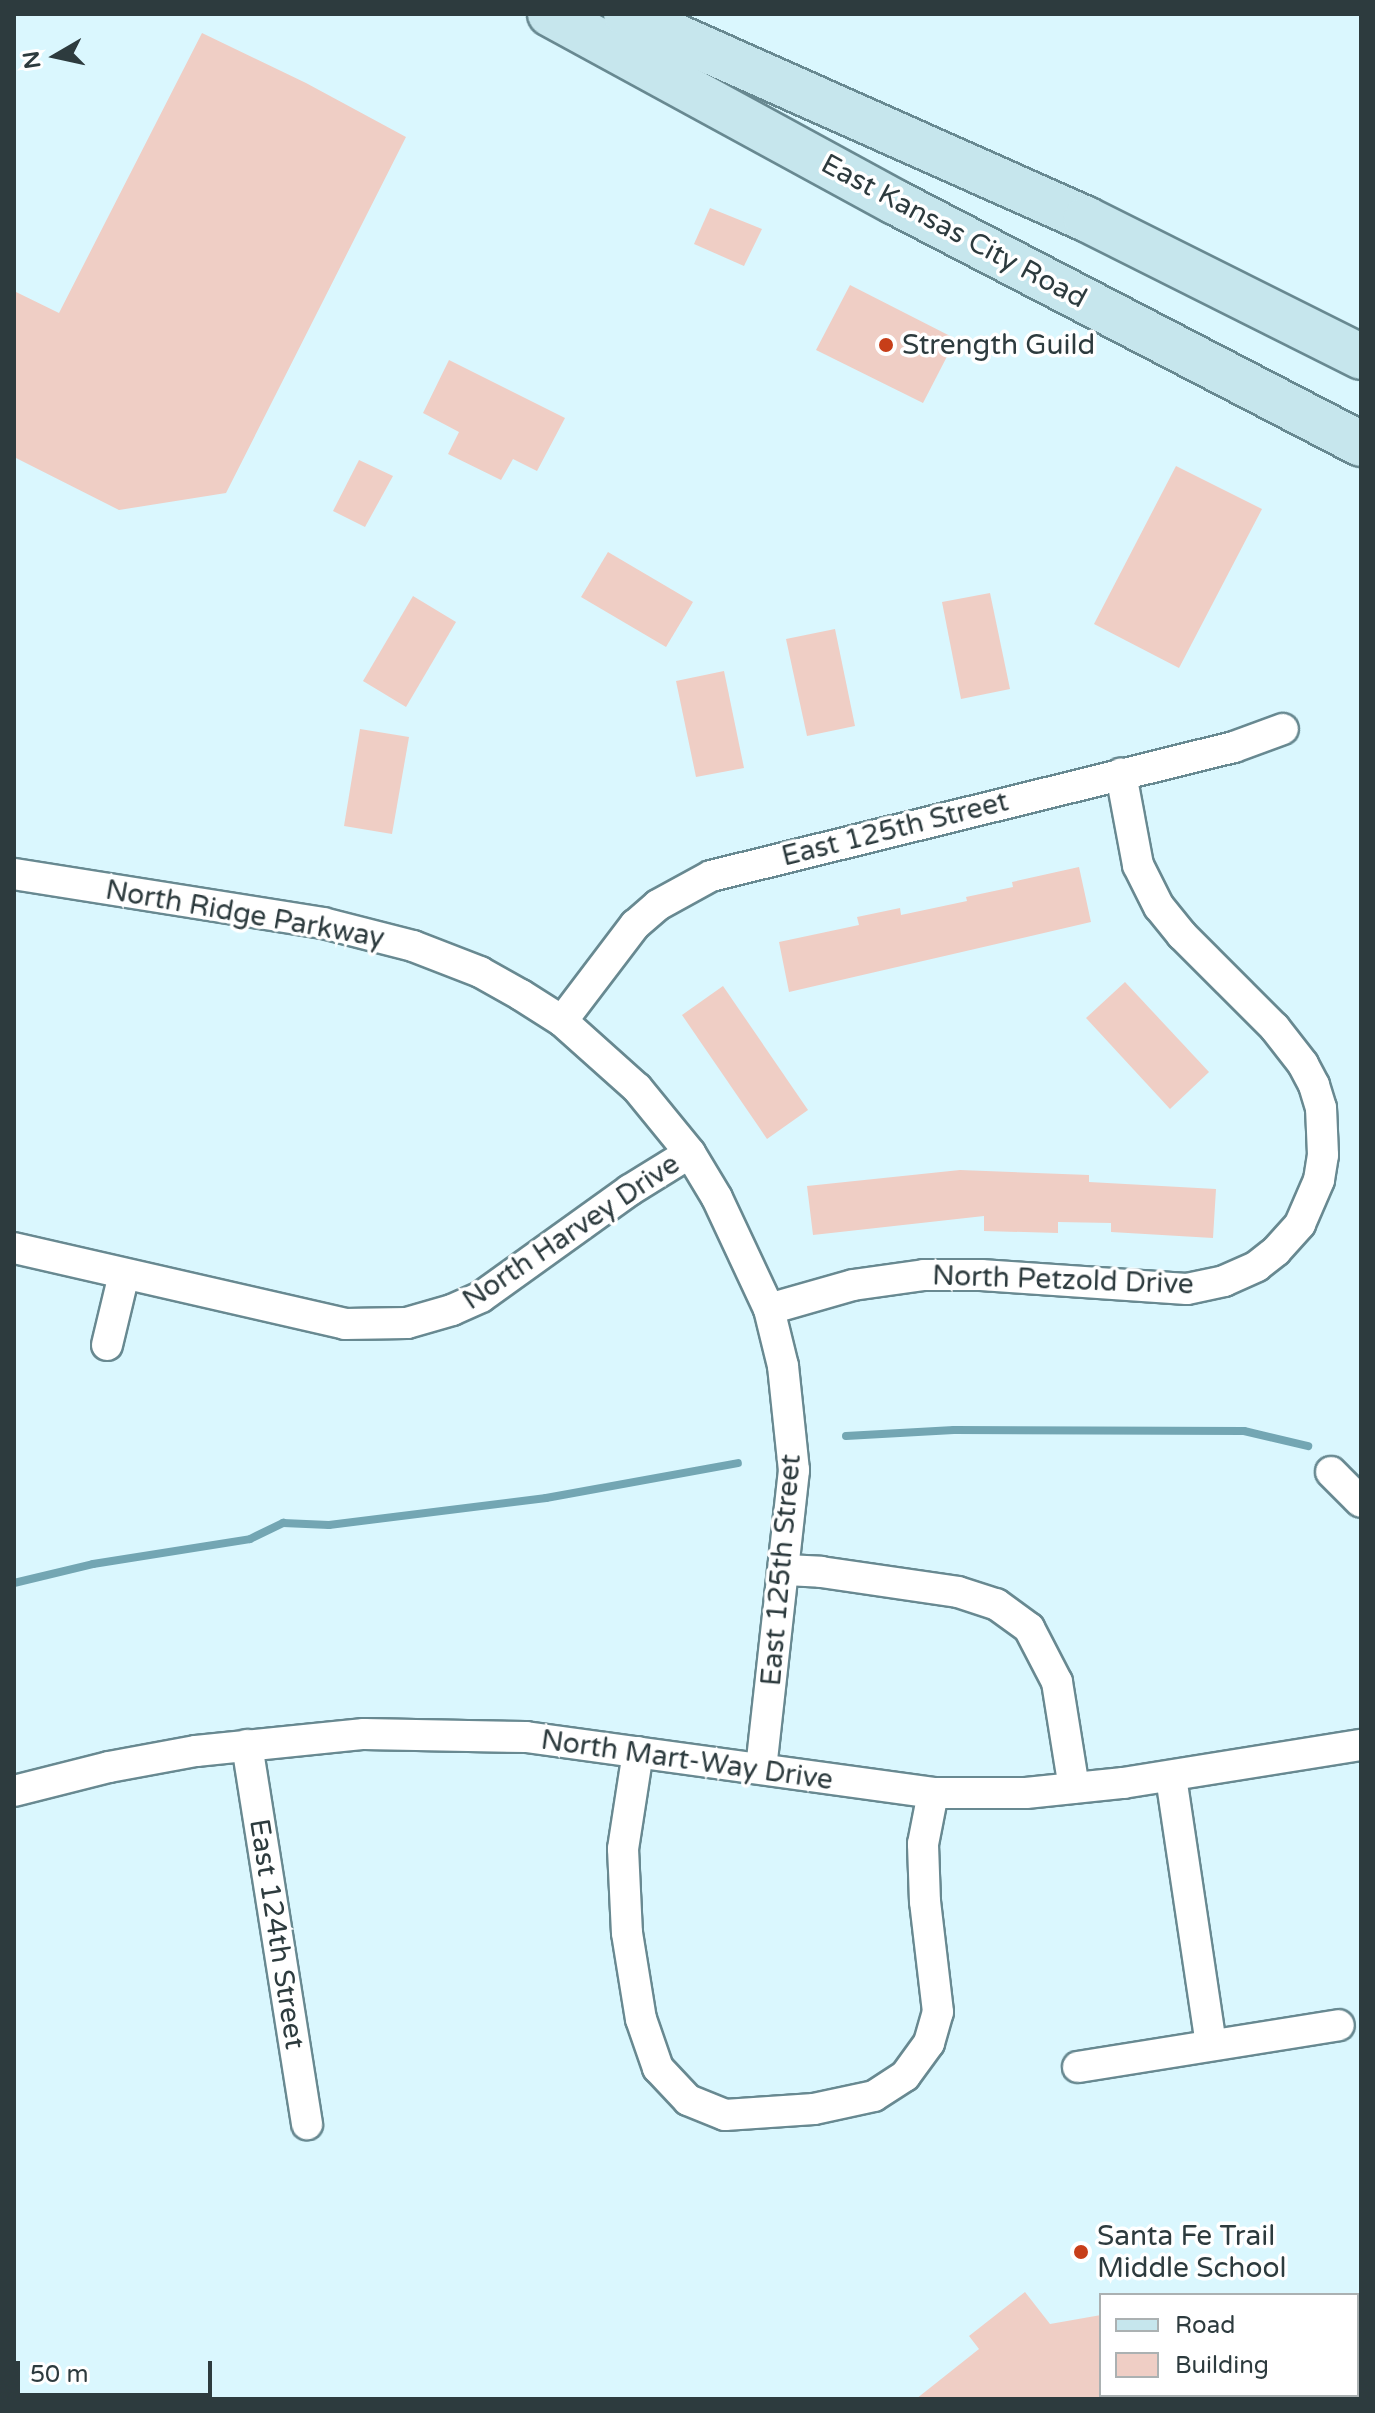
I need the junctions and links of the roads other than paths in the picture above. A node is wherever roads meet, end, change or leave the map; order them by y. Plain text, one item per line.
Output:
1 (550, 14) edge
2 (626, 14) edge
3 (1361, 357) edge
4 (1361, 444) edge
5 (1283, 729) dead end
6 (1121, 774) junction
7 (14, 874) edge
8 (562, 1021) junction
9 (690, 1153) junction
10 (14, 1248) edge
11 (124, 1274) junction
12 (769, 1309) junction
13 (107, 1345) dead end
14 (1331, 1472) dead end
15 (1361, 1502) edge
16 (786, 1570) junction
17 (247, 1745) junction
18 (1361, 1745) edge
19 (638, 1752) junction
20 (761, 1768) junction
21 (1171, 1777) junction
22 (1074, 1788) junction
23 (14, 1791) edge
24 (933, 1793) junction
25 (1339, 2025) dead end
26 (1211, 2045) junction
27 (1078, 2067) dead end
28 (307, 2124) dead end

1 - 4 main road, East Kansas City Road
2 - 3 main road, East Kansas City Road
5 - 6 street, East 125th Street
6 - 8 street, East 125th Street
6 - 12 street, North Petzold Drive
7 - 8 street, North Ridge Parkway
8 - 9 street, North Ridge Parkway
9 - 11 street, North Harvey Drive
9 - 12 street, East 125th Street
10 - 11 street, North Harvey Drive
11 - 13 street
12 - 16 street, East 125th Street
14 - 15 street
16 - 20 street, East 125th Street
16 - 22 street
17 - 19 street, North Mart-Way Drive
17 - 23 street, North Mart-Way Drive
17 - 28 street, East 124th Street
18 - 21 street, North Mart-Way Drive
19 - 20 street, North Mart-Way Drive
19 - 24 street
20 - 24 street, North Mart-Way Drive
21 - 22 street, North Mart-Way Drive
21 - 26 street
22 - 24 street, North Mart-Way Drive
25 - 26 street
26 - 27 street

